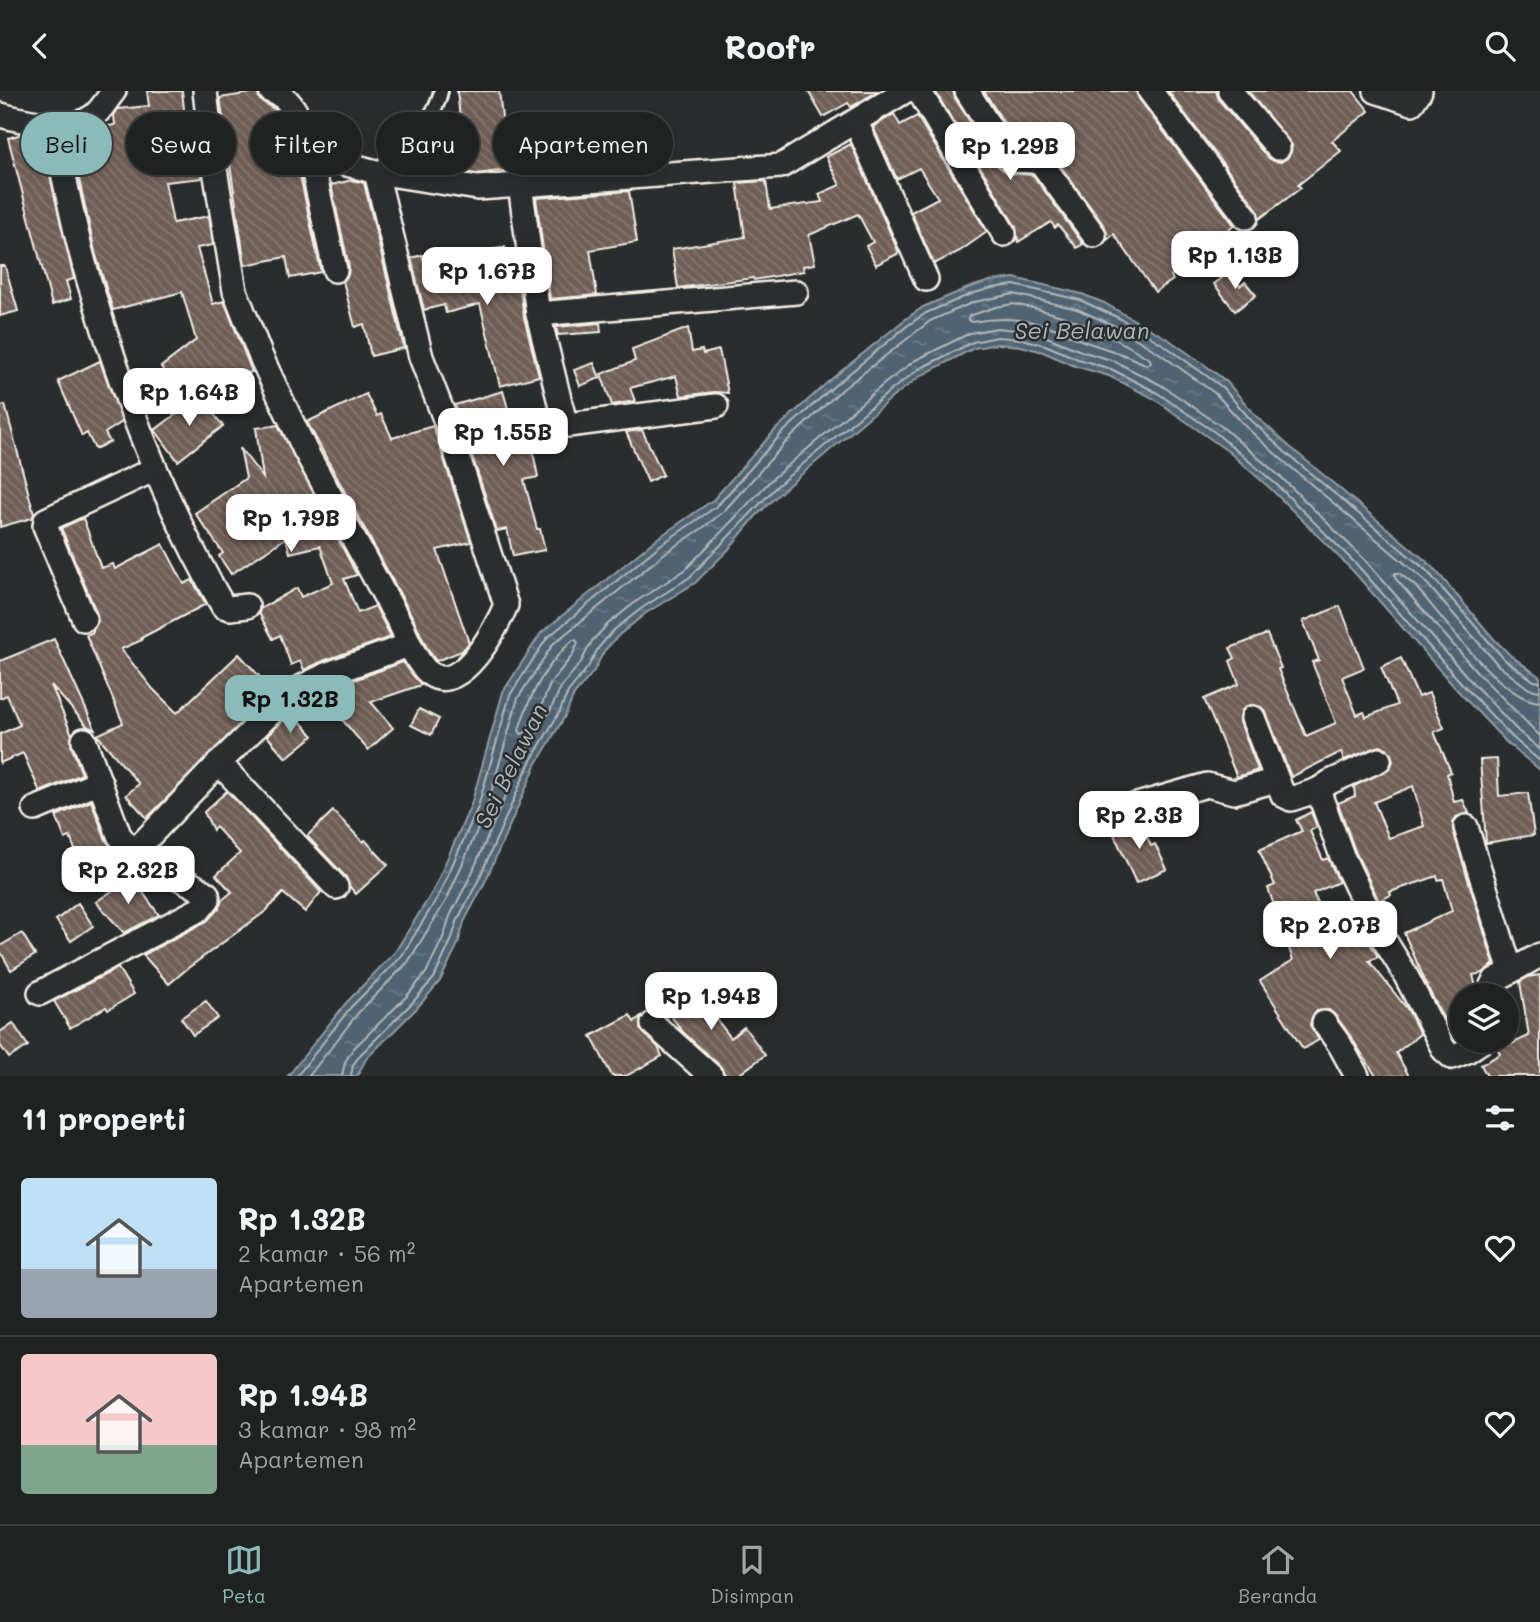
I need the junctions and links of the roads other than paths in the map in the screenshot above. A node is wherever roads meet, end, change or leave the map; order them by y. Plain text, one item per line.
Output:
1 (114, 91) edge
2 (205, 91) edge
3 (271, 91) edge
4 (441, 91) edge
5 (905, 91) edge
6 (919, 91) edge
7 (967, 91) edge
8 (1150, 91) edge
9 (1230, 91) edge
10 (1376, 91) edge
11 (1420, 91) edge
12 (96, 112) edge
13 (295, 112) edge
14 (432, 112) edge
15 (0, 115) edge
16 (21, 119) edge
17 (856, 123) junction
18 (1278, 148) dead end
19 (362, 168) edge
20 (376, 172) edge
21 (65, 175) edge
22 (315, 175) edge
23 (377, 175) edge
24 (395, 175) edge
25 (520, 185) junction
26 (1246, 217) dead end
27 (1004, 234) dead end
28 (1094, 235) dead end
29 (335, 270) dead end
30 (926, 279) dead end
31 (796, 292) dead end
32 (538, 314) junction
33 (716, 406) dead end
34 (155, 468) junction
35 (247, 606) dead end
36 (84, 619) dead end
37 (409, 645) junction
38 (1253, 718) dead end
39 (84, 740) dead end
40 (1379, 760) dead end
41 (219, 763) junction
42 (1276, 780) junction
43 (100, 782) junction
44 (1318, 790) junction
45 (1130, 807) dead end
46 (35, 810) dead end
47 (1466, 827) dead end
48 (134, 852) junction
49 (336, 887) dead end
50 (1540, 955) edge
51 (1511, 971) junction
52 (1493, 983) edge
53 (40, 993) dead end
54 (1324, 1023) dead end
55 (653, 1024) dead end
56 (1462, 1053) edge
57 (711, 1076) edge
58 (1357, 1076) edge

1 - 12 street
2 - 37 street
3 - 13 street
4 - 14 lane
5 - 17 street
6 - 27 street
7 - 28 street
8 - 26 street
9 - 18 street
10 - 11 street
15 - 16 street
17 - 25 street
17 - 30 street
19 - 20 street
21 - 34 street
22 - 29 street
23 - 37 street
24 - 25 street
25 - 32 street
31 - 32 street
32 - 33 street
34 - 35 street
34 - 36 street
37 - 41 street
38 - 42 street
39 - 43 street
40 - 44 street
41 - 48 street
41 - 49 street
42 - 44 street
42 - 45 street
43 - 46 street
43 - 48 street
44 - 56 street
47 - 51 street
48 - 53 street
50 - 51 street
51 - 52 street
54 - 58 street
55 - 57 street

